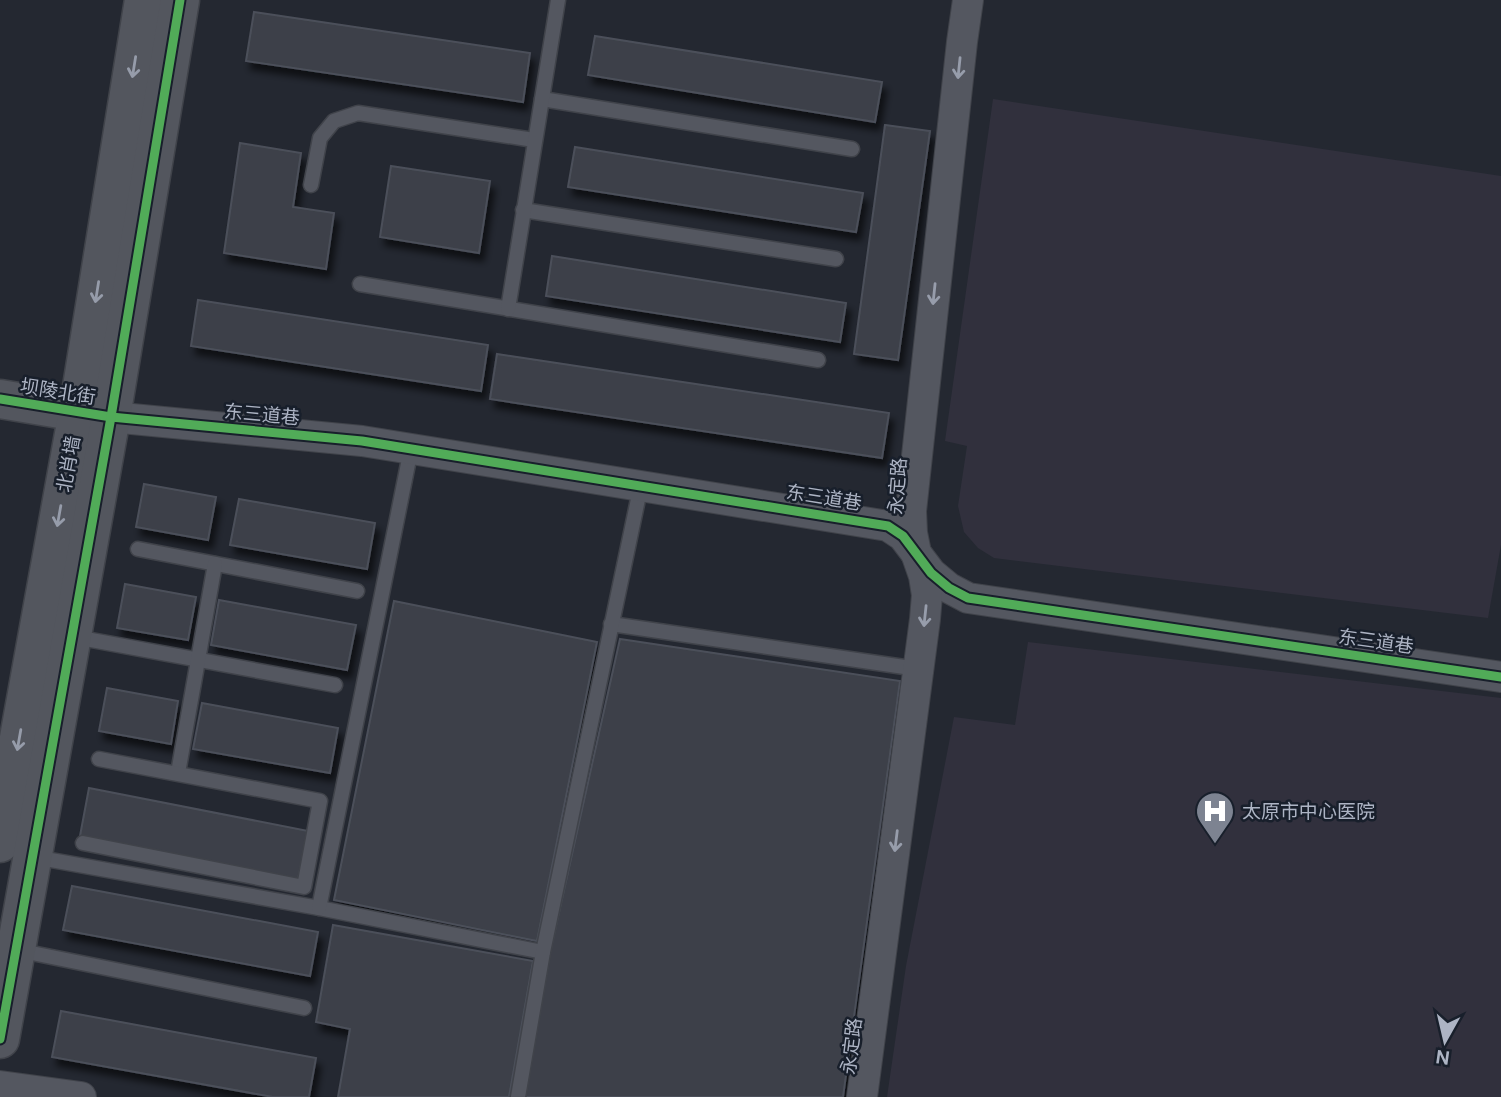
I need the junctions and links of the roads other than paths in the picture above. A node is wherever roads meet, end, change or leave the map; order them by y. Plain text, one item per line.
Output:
1 (144, 0) edge
2 (180, 0) edge
3 (558, 0) edge
4 (968, 0) edge
5 (542, 99) junction
6 (534, 140) junction
7 (852, 149) dead end
8 (311, 186) dead end
9 (523, 210) junction
10 (836, 259) dead end
11 (360, 284) dead end
12 (508, 309) junction
13 (818, 360) dead end
14 (0, 399) edge
15 (94, 415) junction
16 (411, 449) junction
17 (641, 485) junction
18 (138, 549) dead end
19 (916, 553) junction
20 (215, 564) junction
21 (357, 591) dead end
22 (611, 624) junction
23 (72, 637) junction
24 (198, 660) junction
25 (918, 669) junction
26 (1501, 677) edge
27 (335, 685) dead end
28 (99, 759) dead end
29 (178, 773) junction
30 (83, 843) dead end
31 (16, 850) edge
32 (319, 908) junction
33 (16, 950) junction
34 (543, 952) junction
35 (304, 1008) dead end
36 (0, 1039) edge
37 (0, 1086) edge
38 (81, 1097) edge
39 (518, 1097) edge
40 (862, 1097) edge

1 -> 15 street, 北肖墙
2 - 15 street
3 - 5 lane
4 -> 19 street, 永定路
5 - 6 lane
5 - 7 lane
6 - 8 lane
6 - 9 lane
9 - 10 lane
9 - 12 lane
11 - 12 lane
12 - 13 lane
14 - 15 street, 坝陵北街
15 - 16 street, 东三道巷
15 - 23 street
15 -> 31 street, 北肖墙
16 - 17 street, 东三道巷
16 - 32 lane
17 - 19 street, 东三道巷
17 - 22 lane
18 - 20 lane
19 -> 25 street, 永定路
19 - 26 street, 东三道巷
20 - 21 lane
20 - 24 lane
22 - 25 lane
22 - 34 lane
23 - 24 lane
23 - 31 street
24 - 27 lane
24 - 29 lane
25 -> 40 street, 永定路
28 - 29 lane
29 - 30 lane
31 - 32 lane
31 - 33 street
32 - 34 lane
33 - 35 lane
33 - 36 street
34 - 39 lane
37 - 38 street

